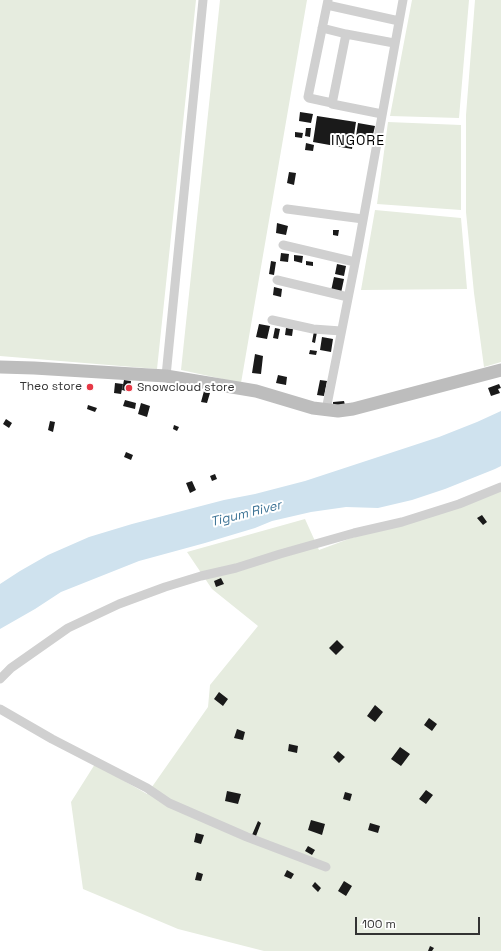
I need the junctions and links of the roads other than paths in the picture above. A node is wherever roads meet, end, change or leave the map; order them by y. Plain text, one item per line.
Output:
1 (203, 0) edge
2 (403, 0) edge
3 (327, 2) edge
4 (399, 21) junction
5 (322, 28) junction
6 (346, 34) junction
7 (394, 42) junction
8 (332, 102) junction
9 (382, 114) junction
10 (287, 209) dead end
11 (363, 219) junction
12 (283, 245) dead end
13 (355, 262) junction
14 (277, 280) dead end
15 (348, 297) junction
16 (272, 320) dead end
17 (341, 331) junction
18 (0, 367) edge
19 (501, 370) edge
20 (166, 376) junction
21 (326, 410) junction
22 (501, 487) edge
23 (0, 679) edge
24 (0, 709) edge
25 (326, 867) dead end

1 - 20 street
2 - 4 street
3 - 4 street
3 - 5 street
4 - 7 street
5 - 6 street
5 - 8 street
6 - 7 street
6 - 8 street
7 - 9 street
8 - 9 street
9 - 11 street
10 - 11 street
11 - 13 street
12 - 13 street
13 - 15 street
14 - 15 street
15 - 17 street
16 - 17 street
17 - 21 street
18 - 20 street
19 - 21 street
20 - 21 street
22 - 23 street
24 - 25 street

